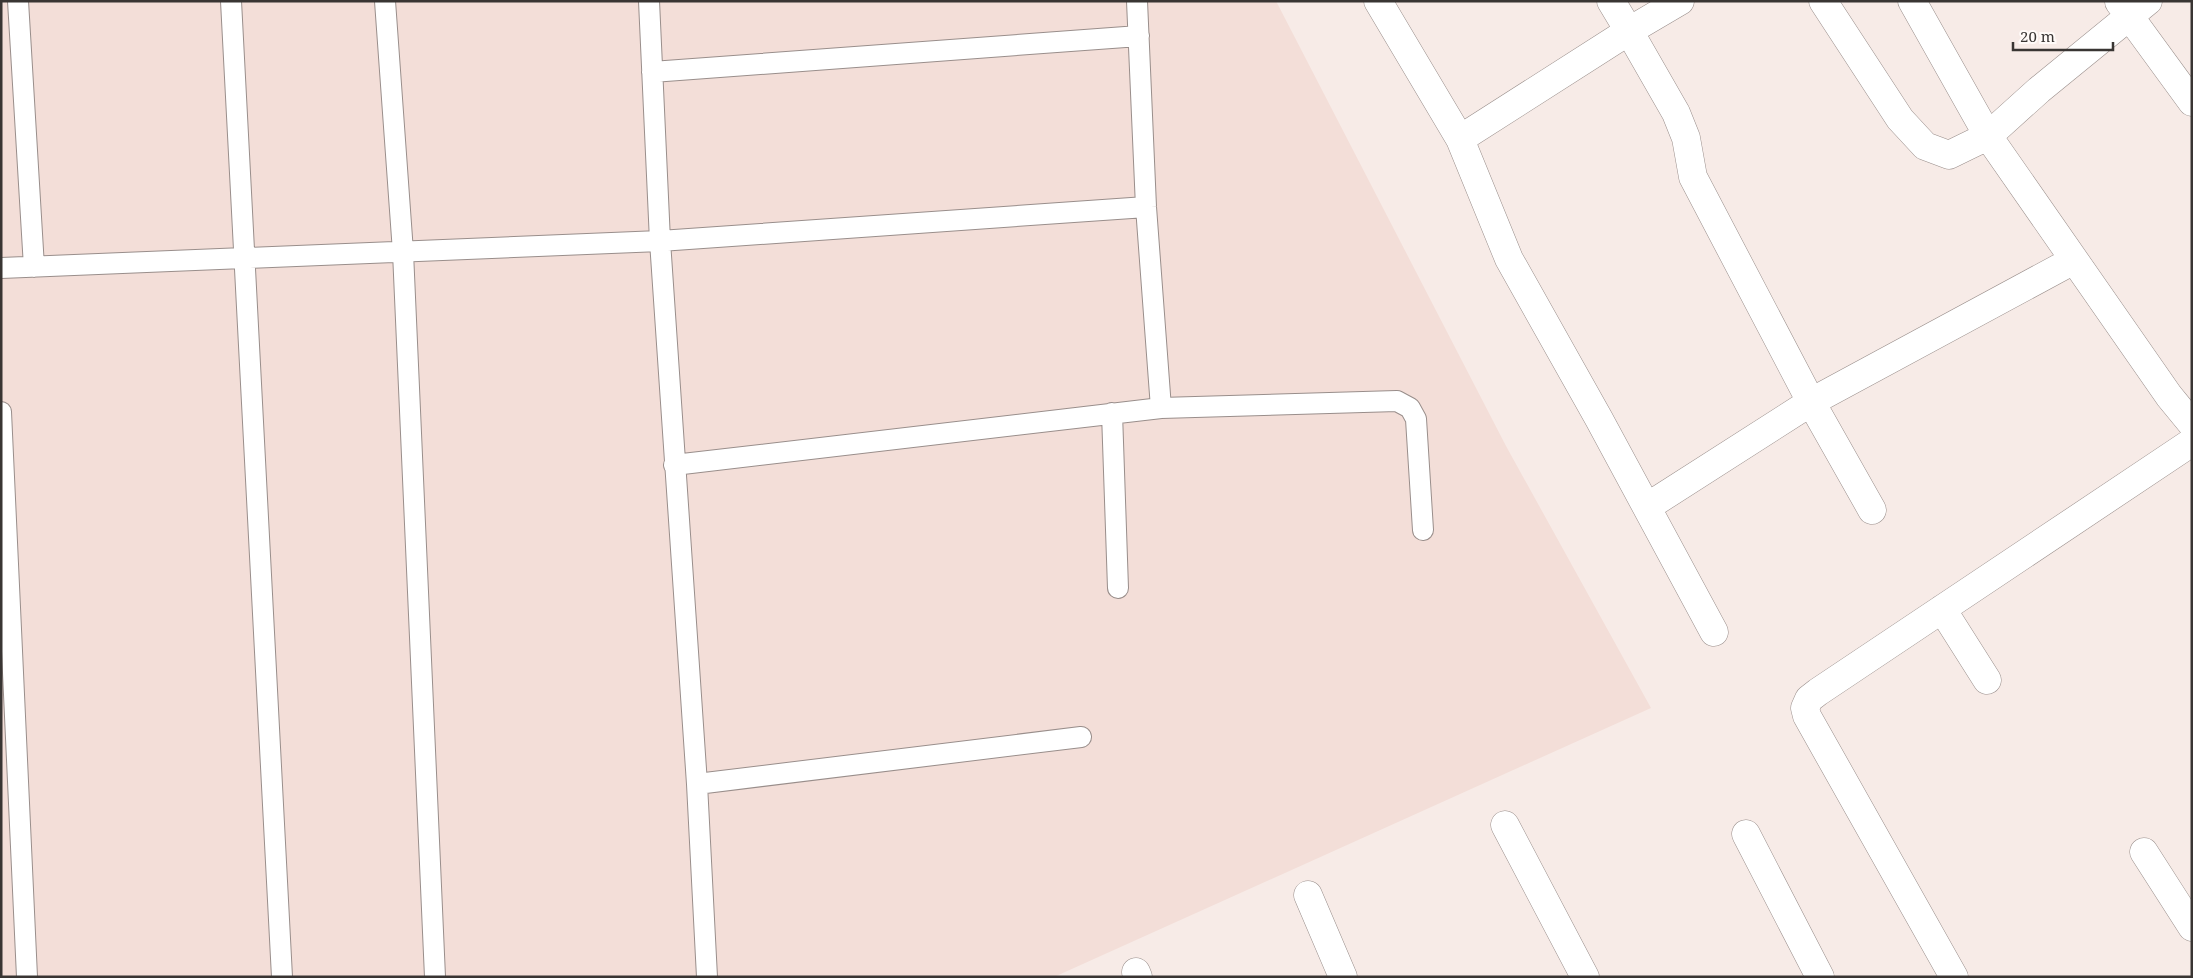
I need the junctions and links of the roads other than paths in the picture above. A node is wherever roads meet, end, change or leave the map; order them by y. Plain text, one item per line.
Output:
1 (18, 1) edge
2 (231, 1) edge
3 (385, 1) edge
4 (649, 1) edge
5 (1137, 1) edge
6 (1378, 1) edge
7 (1611, 1) edge
8 (1680, 1) edge
9 (1823, 1) edge
10 (1912, 1) edge
11 (2132, 6) edge
12 (1629, 31) junction
13 (1138, 36) junction
14 (652, 72) junction
15 (2192, 102) edge
16 (1988, 136) junction
17 (1460, 139) junction
18 (1146, 207) junction
19 (660, 241) junction
20 (403, 252) junction
21 (244, 258) junction
22 (2074, 260) junction
23 (34, 267) junction
24 (1, 268) edge
25 (1811, 402) junction
26 (1161, 408) junction
27 (1, 412) edge
28 (1112, 413) junction
29 (2192, 424) edge
30 (2192, 442) edge
31 (674, 465) junction
32 (1647, 507) junction
33 (1872, 510) dead end
34 (1423, 530) dead end
35 (1118, 588) dead end
36 (1942, 609) junction
37 (1714, 632) dead end
38 (1987, 680) dead end
39 (1081, 737) dead end
40 (697, 784) junction
41 (1505, 825) dead end
42 (1746, 834) dead end
43 (2144, 852) dead end
44 (1308, 895) dead end
45 (2192, 927) edge
46 (27, 977) edge
47 (282, 977) edge
48 (434, 977) edge
49 (707, 977) edge
50 (1343, 977) edge
51 (1585, 977) edge
52 (1820, 977) edge
53 (1954, 977) edge

1 - 23 lane
2 - 21 lane
3 - 20 lane
4 - 14 lane
5 - 13 lane
6 - 17 street
7 - 12 street
8 - 12 street
9 - 16 street
10 - 16 street
11 - 15 street
11 - 16 street
12 - 17 street
12 - 25 street
13 - 14 lane
13 - 18 lane
14 - 19 lane
16 - 22 street
17 - 32 street
18 - 19 lane
18 - 26 lane
19 - 20 lane
19 - 31 lane
20 - 21 lane
20 - 48 lane
21 - 23 lane
21 - 47 lane
22 - 25 street
22 - 29 street
23 - 24 lane
25 - 32 street
25 - 33 street
26 - 28 lane
26 - 34 lane
27 - 46 lane
28 - 31 lane
28 - 35 lane
30 - 36 street
31 - 40 lane
32 - 37 street
36 - 38 street
36 - 53 street
39 - 40 lane
40 - 49 lane
41 - 51 street
42 - 52 street
43 - 45 street
44 - 50 street

